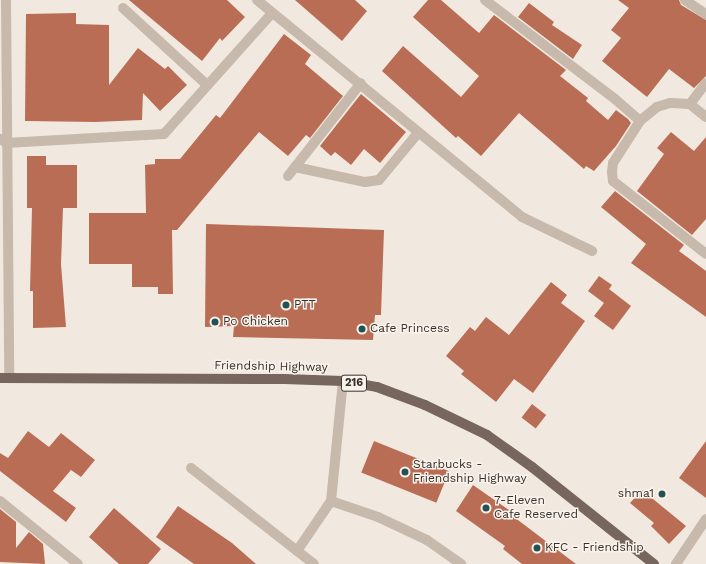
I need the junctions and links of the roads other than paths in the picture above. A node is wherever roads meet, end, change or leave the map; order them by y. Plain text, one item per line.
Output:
1 (6, 0) edge
2 (257, 0) edge
3 (485, 0) edge
4 (685, 0) edge
5 (122, 8) dead end
6 (272, 13) junction
7 (706, 14) edge
8 (361, 83) junction
9 (706, 83) edge
10 (207, 85) junction
11 (690, 104) junction
12 (706, 117) edge
13 (640, 121) junction
14 (418, 133) junction
15 (3, 141) edge
16 (295, 167) junction
17 (288, 176) dead end
18 (592, 251) dead end
19 (706, 254) edge
20 (4, 270) edge
21 (4, 378) edge
22 (343, 381) junction
23 (191, 468) dead end
24 (0, 501) edge
25 (331, 501) junction
26 (706, 519) edge
27 (297, 551) junction
28 (78, 564) edge
29 (314, 564) edge
30 (461, 564) edge
31 (654, 564) edge
32 (676, 564) edge

1 - 15 street
2 - 6 street
3 - 13 street
4 - 7 street
5 - 10 street
6 - 8 street
6 - 10 street
8 - 14 street
8 - 16 street
9 - 11 street
10 - 15 street
11 - 12 street
11 - 13 street
13 - 19 street
14 - 16 street
14 - 18 street
15 - 20 street
16 - 17 street
20 - 21 street
21 - 22 main road, Friendship Highway / 216
22 - 25 street
22 - 31 main road, Friendship Highway / 216
23 - 27 street
24 - 28 street
25 - 27 street
25 - 30 street
26 - 32 street
27 - 29 street

